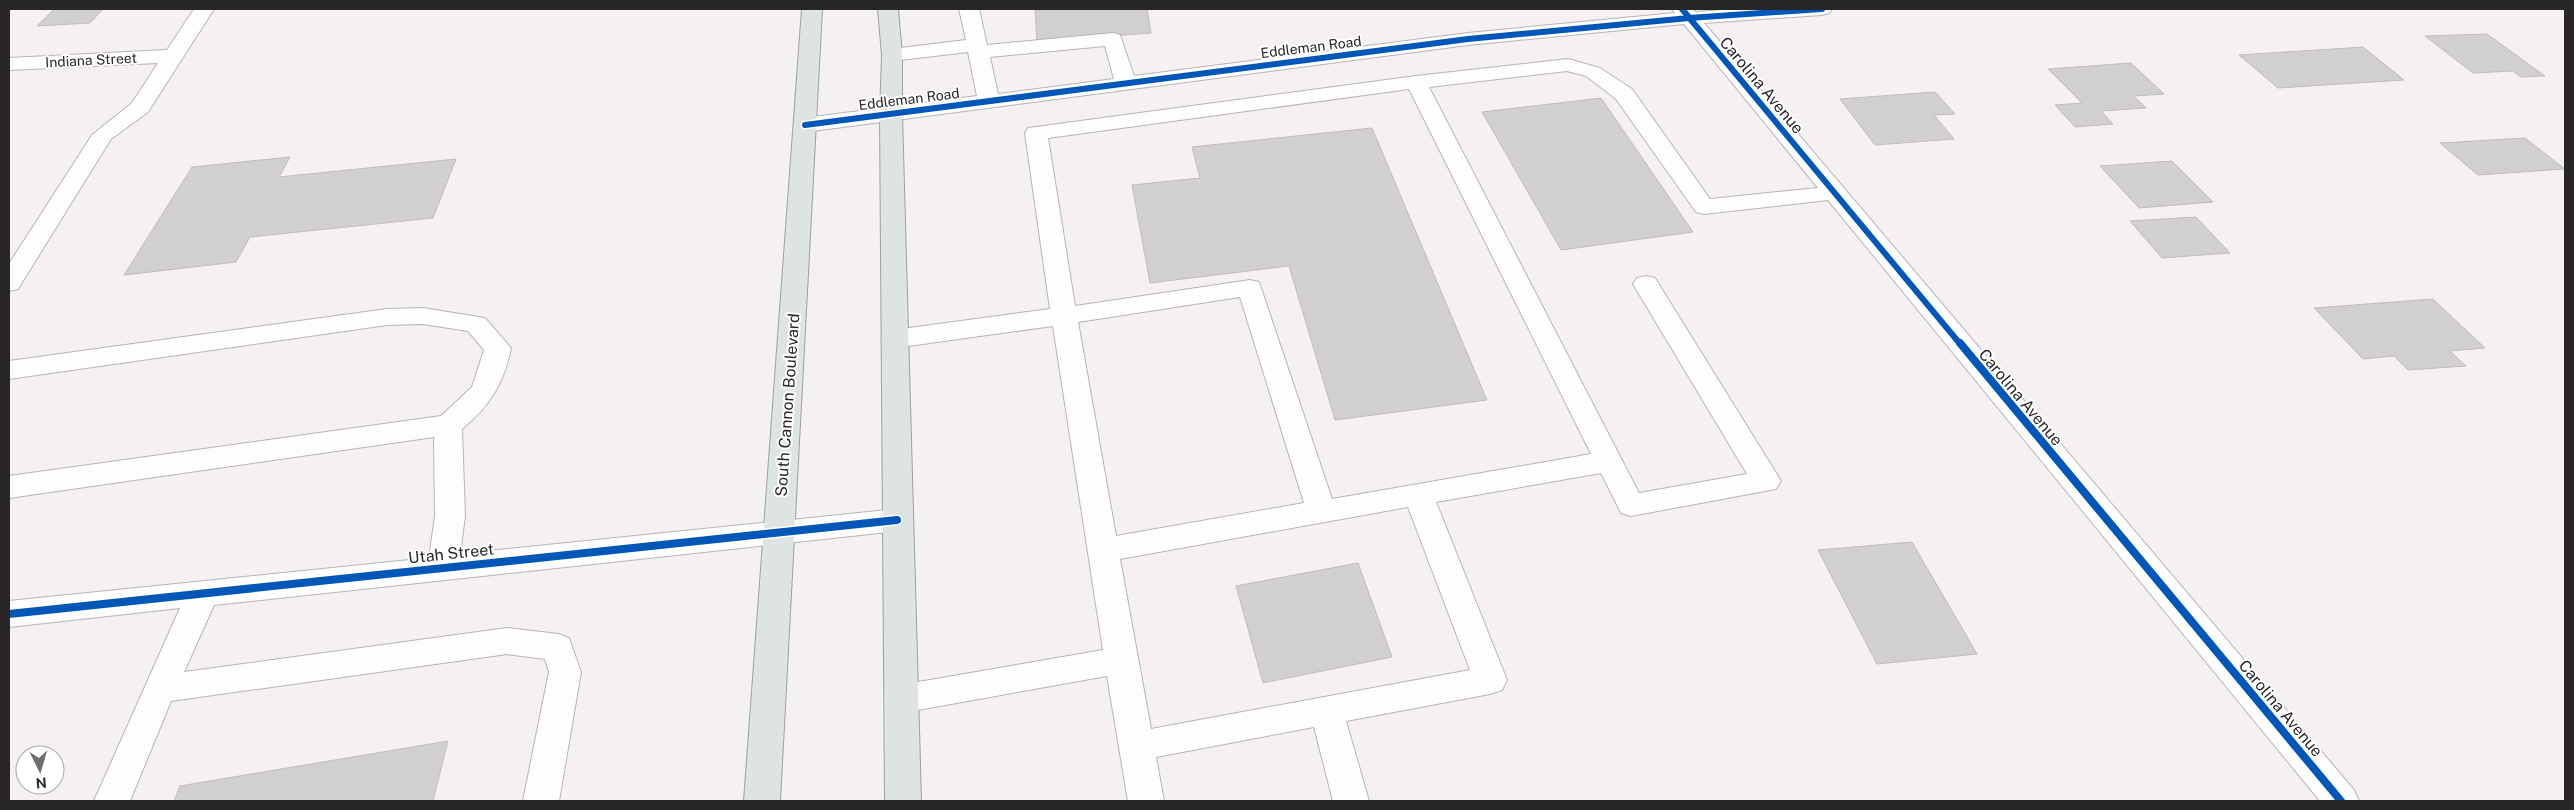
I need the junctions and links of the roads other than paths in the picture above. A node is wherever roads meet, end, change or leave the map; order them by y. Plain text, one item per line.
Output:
1 (204, 9) edge
2 (812, 9) edge
3 (888, 9) edge
4 (969, 9) edge
5 (1822, 9) edge
6 (1685, 13) edge
7 (978, 49) junction
8 (892, 54) junction
9 (174, 56) junction
10 (9, 64) edge
11 (1416, 82) junction
12 (1126, 83) junction
13 (989, 101) junction
14 (890, 114) junction
15 (805, 125) junction
16 (1833, 193) junction
17 (9, 283) edge
18 (1646, 284) dead end
19 (1064, 316) junction
20 (894, 339) junction
21 (9, 370) edge
22 (448, 424) junction
23 (1609, 461) junction
24 (9, 487) edge
25 (1418, 494) junction
26 (1321, 510) junction
27 (897, 520) junction
28 (779, 532) junction
29 (1103, 550) junction
30 (443, 568) junction
31 (203, 593) junction
32 (9, 614) edge
33 (1121, 660) junction
34 (160, 689) junction
35 (901, 699) junction
36 (1326, 710) junction
37 (1137, 746) junction
38 (112, 801) edge
39 (541, 801) edge
40 (762, 801) edge
41 (903, 801) edge
42 (1146, 801) edge
43 (1351, 801) edge
44 (2341, 801) edge

1 - 9 street
2 - 15 main road, South Cannon Boulevard
3 - 8 main road
4 - 7 street
5 - 6 street, Eddleman Road
6 - 12 street, Eddleman Road
6 - 16 street, Carolina Avenue
7 - 8 street
7 - 12 street
7 - 13 street
8 - 14 main road
9 - 10 street, Indiana Street
9 - 17 street
11 - 16 street
11 - 19 street
11 - 23 street
12 - 13 street, Eddleman Road
13 - 14 street, Eddleman Road
14 - 15 street, Eddleman Road
14 - 20 main road
15 - 28 main road, South Cannon Boulevard
16 - 44 street, Carolina Avenue
18 - 23 street
19 - 20 street
19 - 26 street
19 - 29 street
20 - 27 main road
21 - 22 street
22 - 24 street
22 - 30 street
23 - 25 street
25 - 26 street
25 - 36 street
26 - 29 street
27 - 28 street, Utah Street
27 - 35 main road
28 - 30 street, Utah Street
28 - 40 main road, South Cannon Boulevard
29 - 33 street
30 - 31 street, Utah Street
31 - 32 street, Utah Street
31 - 34 street
33 - 35 street
33 - 37 street
34 - 38 street
34 - 39 street
35 - 41 main road
36 - 37 street
36 - 43 street
37 - 42 street

